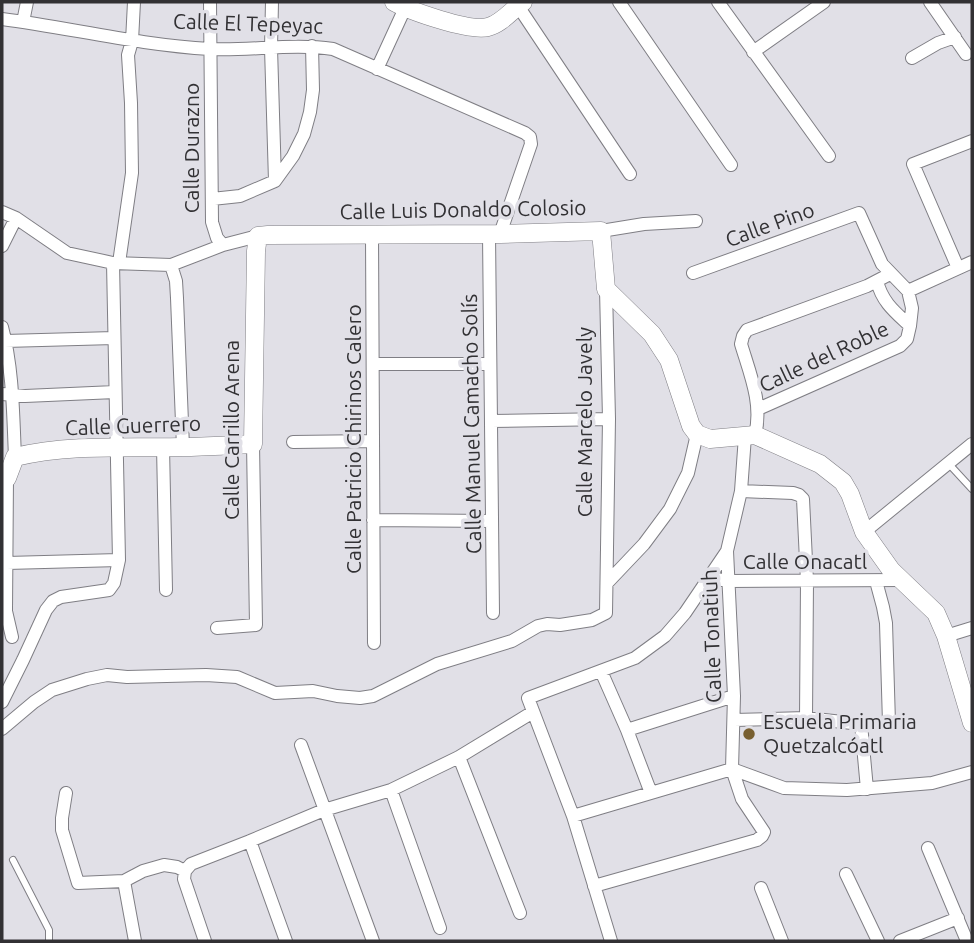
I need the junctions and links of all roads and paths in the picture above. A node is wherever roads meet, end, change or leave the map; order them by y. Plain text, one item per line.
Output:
1 (27, 2) edge
2 (134, 2) edge
3 (210, 2) edge
4 (272, 2) edge
5 (619, 2) edge
6 (718, 2) edge
7 (822, 2) edge
8 (930, 2) edge
9 (520, 4) edge
10 (399, 5) edge
11 (2, 19) edge
12 (23, 22) junction
13 (955, 37) junction
14 (132, 41) junction
15 (312, 46) junction
16 (271, 48) junction
17 (211, 49) junction
18 (753, 52) junction
19 (966, 54) dead end
20 (912, 58) dead end
21 (377, 69) junction
22 (972, 141) edge
23 (829, 156) dead end
24 (731, 164) dead end
25 (630, 174) dead end
26 (275, 181) junction
27 (212, 199) junction
28 (2, 212) edge
29 (16, 218) junction
30 (696, 221) dead end
31 (601, 231) junction
32 (495, 234) junction
33 (372, 235) junction
34 (258, 236) junction
35 (223, 245) junction
36 (2, 246) edge
37 (972, 262) edge
38 (116, 263) junction
39 (171, 265) junction
40 (958, 268) junction
41 (693, 273) dead end
42 (890, 274) junction
43 (877, 281) junction
44 (606, 289) junction
45 (908, 291) junction
46 (911, 326) junction
47 (2, 327) edge
48 (114, 338) junction
49 (5, 341) junction
50 (373, 364) junction
51 (491, 364) junction
52 (115, 392) junction
53 (7, 395) edge
54 (758, 409) junction
55 (609, 419) junction
56 (491, 421) junction
57 (697, 434) junction
58 (750, 435) junction
59 (373, 441) junction
60 (293, 442) dead end
61 (253, 444) junction
62 (972, 444) edge
63 (118, 446) junction
64 (163, 447) junction
65 (183, 447) junction
66 (15, 457) junction
67 (948, 463) junction
68 (4, 477) edge
69 (972, 489) edge
70 (741, 491) junction
71 (373, 520) junction
72 (492, 521) junction
73 (864, 532) junction
74 (727, 551) junction
75 (119, 560) junction
76 (7, 564) junction
77 (709, 578) junction
78 (902, 580) junction
79 (729, 581) junction
80 (807, 581) junction
81 (876, 581) junction
82 (607, 583) junction
83 (4, 590) edge
84 (166, 590) dead end
85 (4, 612) edge
86 (493, 613) dead end
87 (217, 628) dead end
88 (972, 628) edge
89 (946, 636) junction
90 (12, 637) dead end
91 (374, 643) dead end
92 (601, 671) junction
93 (734, 696) junction
94 (2, 702) edge
95 (533, 712) junction
96 (806, 718) junction
97 (972, 719) edge
98 (734, 720) junction
99 (861, 724) junction
100 (2, 728) edge
101 (627, 730) junction
102 (302, 745) dead end
103 (460, 757) junction
104 (732, 769) junction
105 (972, 772) edge
106 (867, 789) junction
107 (391, 790) junction
108 (66, 793) dead end
109 (651, 793) junction
110 (324, 810) junction
111 (573, 816) junction
112 (250, 841) junction
113 (928, 848) dead end
114 (13, 860) dead end
115 (185, 871) junction
116 (846, 874) dead end
117 (124, 881) junction
118 (594, 886) junction
119 (761, 888) dead end
120 (520, 913) dead end
121 (958, 918) junction
122 (440, 929) dead end
123 (49, 941) edge
124 (135, 941) edge
125 (205, 941) edge
126 (286, 941) edge
127 (373, 941) edge
128 (611, 941) edge
129 (782, 941) edge
130 (878, 941) edge
131 (900, 941) edge
132 (967, 941) edge

1 - 12 street
2 - 14 street
3 - 17 street, Calle Durazno
4 - 16 street
5 - 24 street
6 - 18 street
7 - 18 street
8 - 13 street
9 - 10 street
9 - 25 street
10 - 21 street
11 - 12 street, Calle El Tepeyac
12 - 14 street, Calle El Tepeyac
13 - 19 street
13 - 20 street
14 - 17 street, Calle El Tepeyac
14 - 38 street
15 - 16 street, Calle El Tepeyac
15 - 21 street, Calle El Tepeyac
15 - 26 street
16 - 17 street, Calle El Tepeyac
16 - 26 street
17 - 27 street, Calle Durazno
18 - 23 street
21 - 32 street, Calle El Tepeyac
22 - 40 street
26 - 27 street
27 - 35 street, Calle Durazno
28 - 29 street
29 - 36 street
29 - 38 street
30 - 31 street, Calle Luis Donaldo Colosio
31 - 32 street, Calle Luis Donaldo Colosio
31 - 44 street, Calle Marcelo Javely
32 - 33 street, Calle Luis Donaldo Colosio
32 - 51 street, Calle Manuel Camacho Solís
33 - 34 street, Calle Luis Donaldo Colosio
33 - 50 street, Calle Patricio Chirinos Calero
34 - 35 street
34 - 61 street, Calle Carrillo Arena
35 - 39 street
37 - 40 street
38 - 39 street
38 - 48 street
39 - 65 street
40 - 45 street
41 - 42 street, Calle Pino
42 - 43 street
42 - 45 street
43 - 46 street
43 - 54 street
44 - 55 street, Calle Marcelo Javely
44 - 57 street
45 - 46 street
46 - 54 street, Calle del Roble
47 - 49 street
48 - 49 street
48 - 52 street
49 - 53 street
50 - 51 street
50 - 59 street, Calle Patricio Chirinos Calero
51 - 56 street, Calle Manuel Camacho Solís
52 - 53 street
52 - 63 street
53 - 66 street
54 - 58 street
55 - 56 street
55 - 82 street, Calle Marcelo Javely
56 - 72 street, Calle Manuel Camacho Solís
57 - 58 street
57 - 82 street
58 - 70 street
58 - 73 street
59 - 60 street
59 - 71 street, Calle Patricio Chirinos Calero
61 - 65 street, Calle Guerrero
61 - 87 street, Calle Carrillo Arena
62 - 67 street
63 - 64 street, Calle Guerrero
63 - 66 street, Calle Guerrero
63 - 75 street
64 - 65 street, Calle Guerrero
64 - 84 street
66 - 68 street
67 - 69 lane
67 - 73 street
68 - 76 street
70 - 74 street
70 - 80 street
71 - 72 street
71 - 91 street, Calle Patricio Chirinos Calero
72 - 86 street, Calle Manuel Camacho Solís
73 - 78 street
74 - 77 street
74 - 79 street, Calle Tonatiuh
75 - 76 street
75 - 94 street
76 - 83 street
77 - 79 street, Calle Onacatl
77 - 92 street
78 - 81 street, Calle Onacatl
78 - 89 street
79 - 80 street, Calle Onacatl
79 - 93 street, Calle Tonatiuh
80 - 81 street, Calle Onacatl
80 - 96 street
81 - 99 street
82 - 100 street, Calle Marcelo Javely
83 - 85 street
85 - 90 street
88 - 89 street
89 - 97 street
92 - 95 street
92 - 101 street
93 - 98 street, Calle Tonatiuh
93 - 101 street
95 - 103 street
95 - 111 street
96 - 98 street
96 - 99 street
98 - 104 street, Calle Tonatiuh
99 - 106 street
101 - 109 street
102 - 110 street
103 - 107 street
103 - 120 street
104 - 106 street
104 - 109 street
104 - 118 street
105 - 106 street
107 - 110 street
107 - 122 street
108 - 117 street
109 - 111 street
110 - 112 street
110 - 127 street
111 - 118 street
112 - 115 street
112 - 126 street
113 - 121 street
114 - 123 lane
115 - 117 street
115 - 125 street
116 - 130 street
117 - 124 street
118 - 128 street
119 - 129 street
121 - 131 street
121 - 132 street

